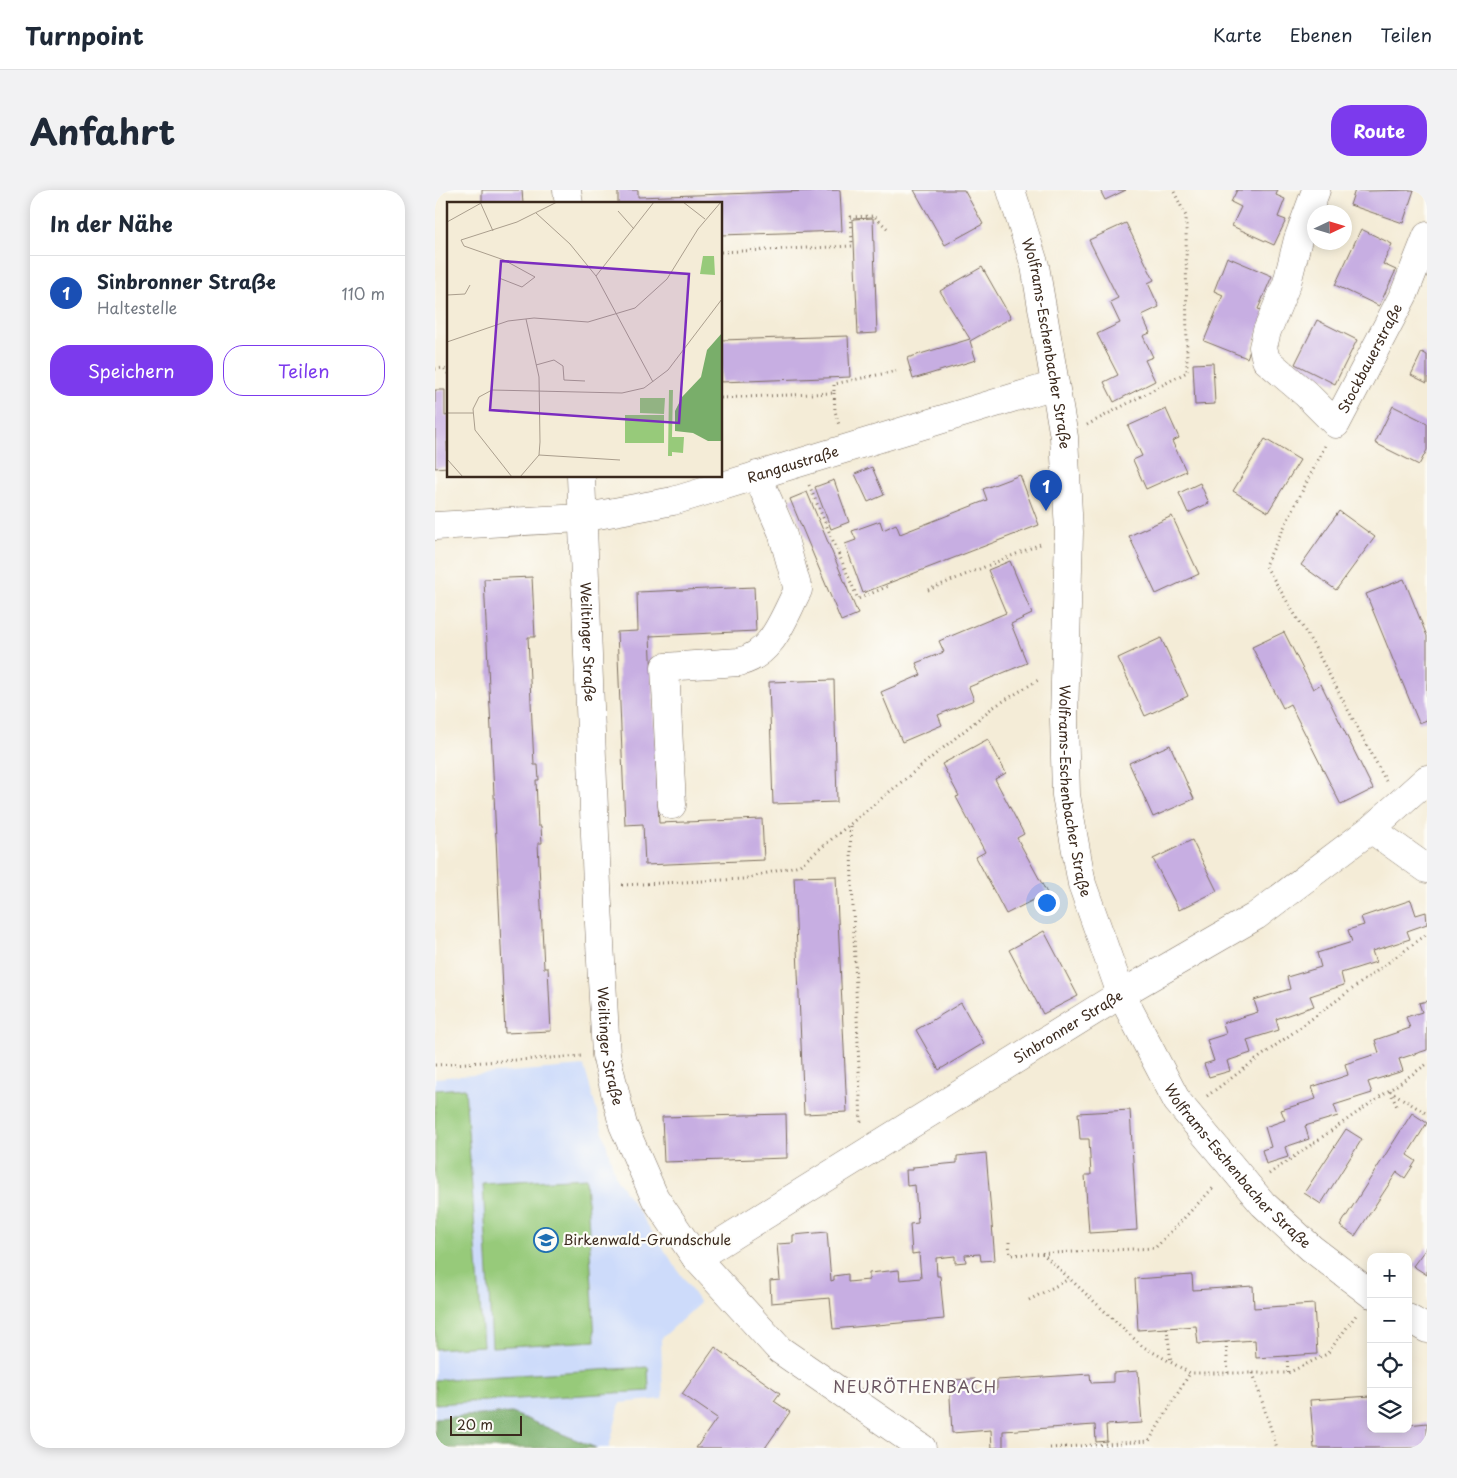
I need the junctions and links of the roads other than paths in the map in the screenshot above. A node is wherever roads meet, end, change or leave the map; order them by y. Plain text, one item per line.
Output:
1 (1011, 190) edge
2 (1316, 190) edge
3 (1427, 236) edge
4 (1055, 385) junction
5 (757, 475) junction
6 (581, 478) edge
7 (582, 518) junction
8 (435, 526) edge
9 (1427, 779) edge
10 (672, 805) dead end
11 (1371, 829) junction
12 (1427, 869) edge
13 (1121, 994) junction
14 (695, 1258) junction
15 (1365, 1302) edge
16 (1412, 1320) edge
17 (1427, 1329) edge
18 (922, 1448) edge

1 - 4 street, Wolframs-Eschenbacher Straße
2 - 3 street, Stockbauerstraße
4 - 5 street, Rangaustraße
4 - 13 street, Wolframs-Eschenbacher Straße
5 - 7 street, Rangaustraße
5 - 10 street
6 - 7 street, Weiltinger Straße
7 - 8 street, Rangaustraße
7 - 14 street, Weiltinger Straße
9 - 11 street, Sinbronner Straße
11 - 12 street
11 - 13 street, Sinbronner Straße
13 - 14 street, Sinbronner Straße
13 - 15 street, Wolframs-Eschenbacher Straße
14 - 18 street, Weiltinger Straße
16 - 17 street

